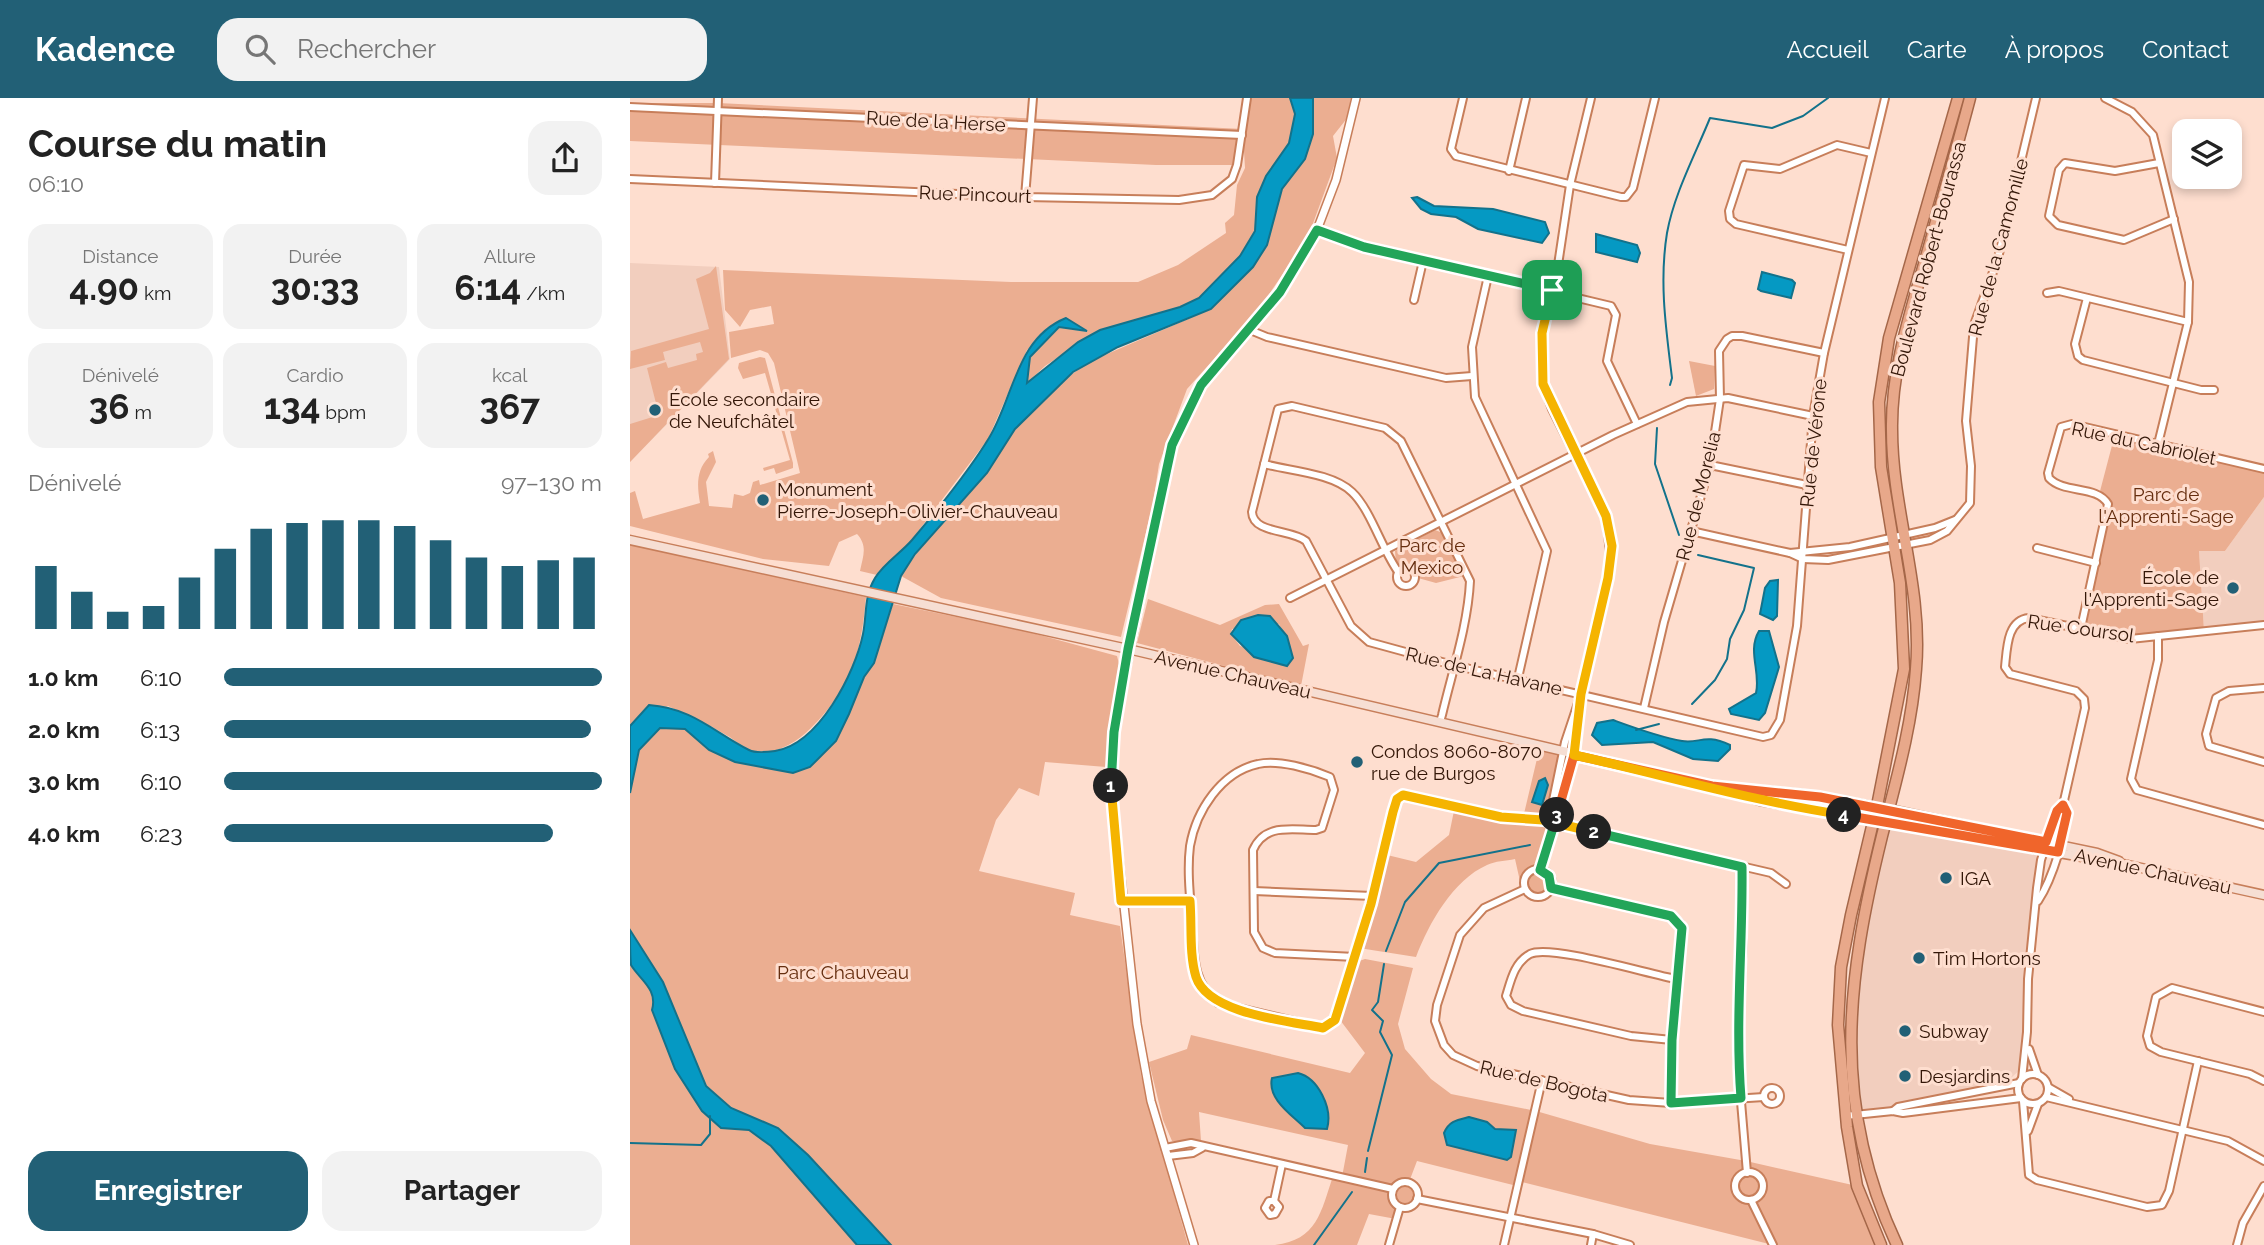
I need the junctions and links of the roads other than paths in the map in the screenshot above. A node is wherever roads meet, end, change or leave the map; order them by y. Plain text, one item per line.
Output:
1 (718, 98) edge
2 (1032, 98) edge
3 (1247, 98) edge
4 (1356, 98) edge
5 (1463, 98) edge
6 (1526, 98) edge
7 (1591, 98) edge
8 (1655, 98) edge
9 (1885, 98) edge
10 (1958, 98) edge
11 (1970, 98) edge
12 (2036, 98) edge
13 (2105, 98) edge
14 (630, 107) edge
15 (718, 111) junction
16 (1031, 125) junction
17 (1242, 135) junction
18 (1871, 153) junction
19 (2159, 163) junction
20 (1509, 171) junction
21 (630, 179) edge
22 (715, 183) junction
23 (1570, 185) junction
24 (1025, 197) junction
25 (2174, 219) junction
26 (1317, 230) junction
27 (1849, 250) junction
28 (1423, 261) junction
29 (1488, 276) junction
30 (1552, 290) junction
31 (2047, 293) dead end
32 (2087, 298) junction
33 (1414, 300) dead end
34 (2188, 322) junction
35 (1250, 330) junction
36 (1824, 353) junction
37 (1472, 376) junction
38 (2174, 383) junction
39 (2214, 390) dead end
40 (1720, 398) junction
41 (1813, 416) junction
42 (1637, 424) junction
43 (2158, 444) junction
44 (1574, 454) junction
45 (1264, 464) junction
46 (1710, 465) junction
47 (2264, 469) edge
48 (1515, 485) junction
49 (1807, 485) junction
50 (1443, 523) junction
51 (1691, 531) junction
52 (1906, 539) junction
53 (630, 540) edge
54 (1895, 542) junction
55 (2037, 548) dead end
56 (1804, 550) junction
57 (1384, 552) junction
58 (1790, 553) junction
59 (1802, 559) junction
60 (2096, 562) junction
61 (1399, 573) dead end
62 (1327, 579) junction
63 (1290, 598) dead end
64 (2264, 625) edge
65 (2081, 628) junction
66 (2158, 636) junction
67 (1128, 649) junction
68 (1453, 665) junction
69 (1518, 678) junction
70 (2264, 688) edge
71 (1581, 694) junction
72 (1644, 708) junction
73 (1440, 722) junction
74 (1717, 724) joint
75 (1575, 750) junction
76 (1563, 752) junction
77 (2264, 762) edge
78 (1712, 786) junction
79 (2063, 805) junction
80 (1876, 807) junction
81 (1889, 809) junction
82 (1873, 819) junction
83 (1886, 821) junction
84 (1557, 823) junction
85 (2264, 825) edge
86 (2045, 846) junction
87 (2059, 848) junction
88 (1742, 867) junction
89 (1540, 870) junction
90 (1786, 884) dead end
91 (1551, 888) junction
92 (1525, 889) junction
93 (1254, 891) junction
94 (2264, 895) edge
95 (1372, 897) junction
96 (1121, 901) junction
97 (1190, 901) junction
98 (2038, 901) junction
99 (1354, 957) junction
100 (1676, 979) junction
101 (2264, 1012) edge
102 (1672, 1040) junction
103 (2027, 1040) junction
104 (2198, 1061) junction
105 (2038, 1075) junction
106 (1542, 1080) junction
107 (2021, 1081) junction
108 (2264, 1081) edge
109 (2048, 1087) junction
110 (1764, 1097) dead end
111 (2046, 1097) junction
112 (1741, 1098) junction
113 (2022, 1100) junction
114 (2074, 1102) junction
115 (1671, 1103) junction
116 (2038, 1104) junction
117 (1893, 1111) junction
118 (1851, 1116) junction
119 (2183, 1129) junction
120 (2028, 1132) junction
121 (1167, 1152) junction
122 (2264, 1161) edge
123 (1282, 1164) junction
124 (1747, 1173) junction
125 (2264, 1186) edge
126 (1393, 1189) junction
127 (1417, 1199) junction
128 (1274, 1200) dead end
129 (1751, 1200) junction
130 (1400, 1207) junction
131 (1509, 1217) junction
132 (1593, 1234) junction
133 (1194, 1245) edge
134 (1389, 1245) edge
135 (1504, 1245) edge
136 (1591, 1245) edge
137 (1630, 1245) edge
138 (1773, 1245) edge
139 (1881, 1245) edge
140 (1896, 1245) edge
141 (2237, 1245) edge

1 - 15 street
2 - 16 street
3 - 17 street, Rue Pincourt
4 - 26 street
5 - 20 street
6 - 20 street
7 - 23 street
8 - 23 street
9 - 18 street, Rue de Vérone
10 - 54 highway, Boulevard Robert-Bourassa
11 - 52 highway, Boulevard Robert-Bourassa
12 - 52 street, Rue de la Camomille
13 - 19 street
14 - 15 street, Rue de la Herse
15 - 16 street, Rue de la Herse
15 - 22 street
16 - 17 street, Rue de la Herse
16 - 24 street
17 - 24 street, Rue Pincourt
18 - 27 street, Rue de Vérone
18 - 27 street
19 - 25 street
19 - 25 street
20 - 23 street
21 - 22 street, Rue Pincourt
22 - 24 street, Rue Pincourt
23 - 30 street
25 - 34 street
26 - 28 street
26 - 35 street
27 - 36 street, Rue de Vérone
28 - 29 street
28 - 33 street
29 - 30 street
29 - 37 street
30 - 42 street
30 - 44 street
31 - 32 street
32 - 34 street
32 - 38 street
34 - 38 street
35 - 37 street
35 - 67 street
36 - 40 street, Rue de Morelia
36 - 41 street, Rue de Vérone
37 - 48 street
38 - 39 street
38 - 43 street
40 - 41 street
40 - 42 street
40 - 46 street, Rue de Morelia
41 - 49 street, Rue de Vérone
42 - 44 street
43 - 47 street, Rue du Cabriolet
43 - 60 street, Rue du Cabriolet
44 - 48 street
44 - 71 street
45 - 50 street
45 - 57 street
45 - 62 street, Rue de La Havane
46 - 49 street
46 - 51 street, Rue de Morelia
48 - 50 street
48 - 69 street
49 - 56 street, Rue de Vérone
50 - 57 street
50 - 68 street
51 - 58 street
51 - 72 street, Rue de Morelia
52 - 54 street, Rue de la Camomille
52 - 81 highway, Boulevard Robert-Bourassa
53 - 67 main road, Avenue Chauveau
54 - 56 street
54 - 59 street
54 - 80 highway, Boulevard Robert-Bourassa
55 - 60 street
56 - 58 street
56 - 59 street, Rue de Vérone
57 - 61 street
57 - 62 street
58 - 59 street
59 - 74 street, Rue de Vérone
60 - 65 street, Rue du Cabriolet
62 - 63 street
62 - 68 street, Rue de La Havane
64 - 66 street, Rue Coursol
65 - 66 street, Rue Coursol
65 - 79 street, Rue Coursol
66 - 85 street
67 - 73 main road, Avenue Chauveau
67 - 96 street
68 - 69 street, Rue de La Havane
68 - 73 street
69 - 71 street, Rue de La Havane
70 - 77 street
71 - 72 street, Rue de La Havane
71 - 75 street
71 - 76 street
72 - 74 street, Rue de La Havane
73 - 76 main road, Avenue Chauveau
75 - 76 main road, Avenue Chauveau
75 - 78 main road, Avenue Chauveau
75 - 84 street
76 - 84 street
78 - 80 main road, Avenue Chauveau
78 - 82 main road, Avenue Chauveau
79 - 86 street, Rue Coursol
79 - 87 street, Rue Coursol
80 - 81 main road, Avenue Chauveau
80 - 82 highway, Boulevard Robert-Bourassa
81 - 83 highway, Boulevard Robert-Bourassa
81 - 86 main road, Avenue Chauveau
82 - 83 main road, Avenue Chauveau
82 - 118 highway, Boulevard Robert-Bourassa
83 - 86 main road, Avenue Chauveau
83 - 118 highway, Boulevard Robert-Bourassa
84 - 88 street
84 - 89 street
84 - 95 street
86 - 87 main road, Avenue Chauveau
86 - 98 street, Rue Coursol
87 - 94 main road, Avenue Chauveau
87 - 98 street, Rue Coursol
88 - 90 street
88 - 112 street
89 - 91 street
89 - 92 street
91 - 92 street
91 - 100 street
92 - 106 street, Rue de Bogota
93 - 95 street
93 - 97 street
93 - 99 street
95 - 99 street
96 - 97 street
96 - 121 street
97 - 99 street
98 - 103 street, Rue Coursol
100 - 102 street
100 - 102 street
101 - 104 street
102 - 115 street
103 - 105 street, Rue Coursol
103 - 107 street, Rue Coursol
104 - 108 street
104 - 119 street
105 - 107 street
105 - 109 street
106 - 115 street, Rue de Bogota
106 - 131 street
107 - 113 street
107 - 117 street
109 - 111 street
109 - 114 street
110 - 112 street, Rue de Bogota
111 - 114 street
111 - 116 street
112 - 115 street, Rue de Bogota
112 - 124 street
113 - 116 street
113 - 117 street
113 - 120 street
114 - 119 street
116 - 120 street
117 - 118 street
118 - 139 highway, Boulevard Robert-Bourassa
118 - 140 highway, Boulevard Robert-Bourassa
119 - 120 street
119 - 122 street
121 - 123 street
121 - 133 street
123 - 126 street
123 - 128 street
124 - 129 street
124 - 129 street
125 - 141 street
126 - 127 street
126 - 130 street
127 - 130 street
127 - 131 street
129 - 138 street
130 - 134 street
131 - 132 street
131 - 135 street
132 - 136 street
132 - 137 street

